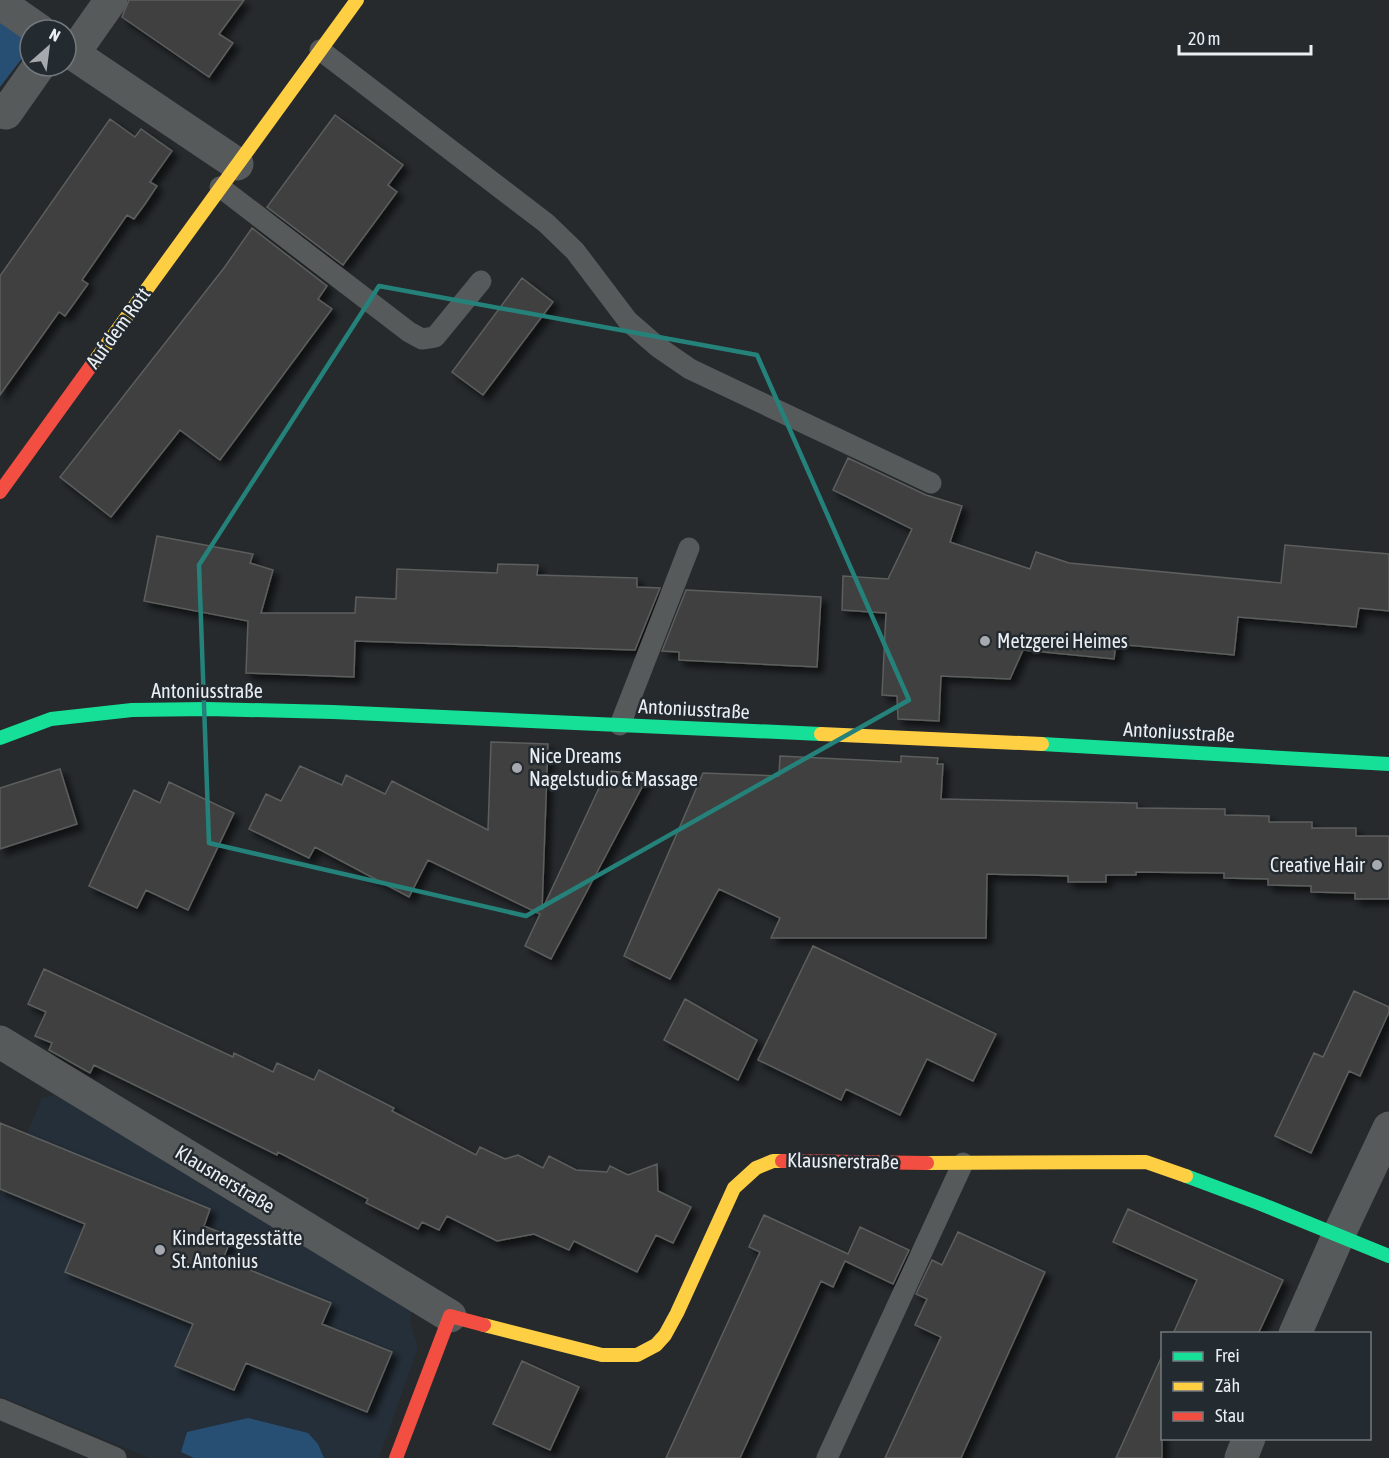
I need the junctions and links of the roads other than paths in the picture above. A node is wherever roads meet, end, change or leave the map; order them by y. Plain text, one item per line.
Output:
1 (111, 0) edge
2 (357, 0) edge
3 (0, 3) edge
4 (22, 18) edge
5 (78, 41) edge
6 (320, 50) junction
7 (78, 57) edge
8 (31, 78) edge
9 (0, 109) edge
10 (229, 176) junction
11 (481, 281) dead end
12 (931, 483) dead end
13 (0, 492) edge
14 (689, 548) dead end
15 (620, 725) junction
16 (0, 738) edge
17 (1389, 764) edge
18 (0, 1042) edge
19 (1389, 1128) edge
20 (963, 1163) junction
21 (1339, 1234) junction
22 (1389, 1256) edge
23 (450, 1316) junction
24 (1296, 1332) edge
25 (0, 1410) edge
26 (1248, 1440) edge
27 (116, 1458) edge
28 (396, 1458) edge
29 (827, 1458) edge
30 (1240, 1458) edge

1 - 5 street
2 - 6 street, Auf dem Rott
3 - 4 street
6 - 10 street, Auf dem Rott
6 - 12 lane
7 - 10 street
8 - 9 street
10 - 11 lane
10 - 13 street, Auf dem Rott
14 - 15 lane
15 - 16 street, Antoniusstraße
15 - 17 street, Antoniusstraße
18 - 23 street, Klausnerstraße
19 - 21 street
20 - 21 street, Klausnerstraße
20 - 23 street, Klausnerstraße
20 - 29 lane
21 - 22 street, Klausnerstraße
21 - 24 street
23 - 28 street
25 - 27 lane
26 - 30 street

